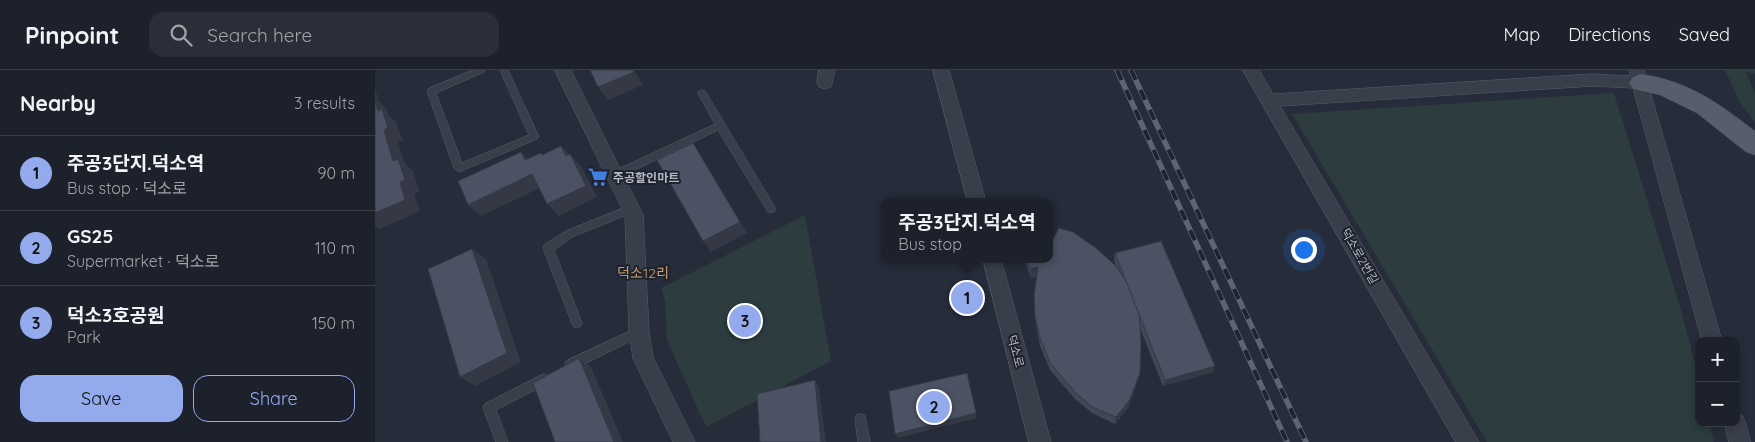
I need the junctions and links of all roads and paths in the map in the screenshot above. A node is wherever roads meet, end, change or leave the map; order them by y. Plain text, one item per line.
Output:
1 (481, 70) edge
2 (504, 70) edge
3 (563, 70) edge
4 (941, 70) edge
5 (1251, 70) edge
6 (1639, 77) edge
7 (702, 93) dead end
8 (1270, 100) junction
9 (720, 125) junction
10 (1755, 145) edge
11 (615, 175) junction
12 (976, 198) edge
13 (631, 209) junction
14 (771, 209) dead end
15 (993, 263) edge
16 (577, 323) dead end
17 (639, 332) junction
18 (1711, 337) edge
19 (861, 419) dead end
20 (1736, 427) edge
21 (502, 442) edge
22 (684, 442) edge
23 (864, 442) edge
24 (1040, 442) edge
25 (1468, 442) edge
26 (1740, 442) edge

1 - 2 lane
3 - 11 street
4 - 12 street
5 - 8 street, 덕소로2번길
6 - 8 street
6 - 10 main road
6 - 18 street
7 - 9 lane
8 - 25 street, 덕소로2번길
9 - 11 lane
9 - 14 lane
11 - 13 street
13 - 16 lane
13 - 17 street
15 - 24 street, 덕소로
17 - 21 lane
17 - 22 street
19 - 23 lane
20 - 26 street

